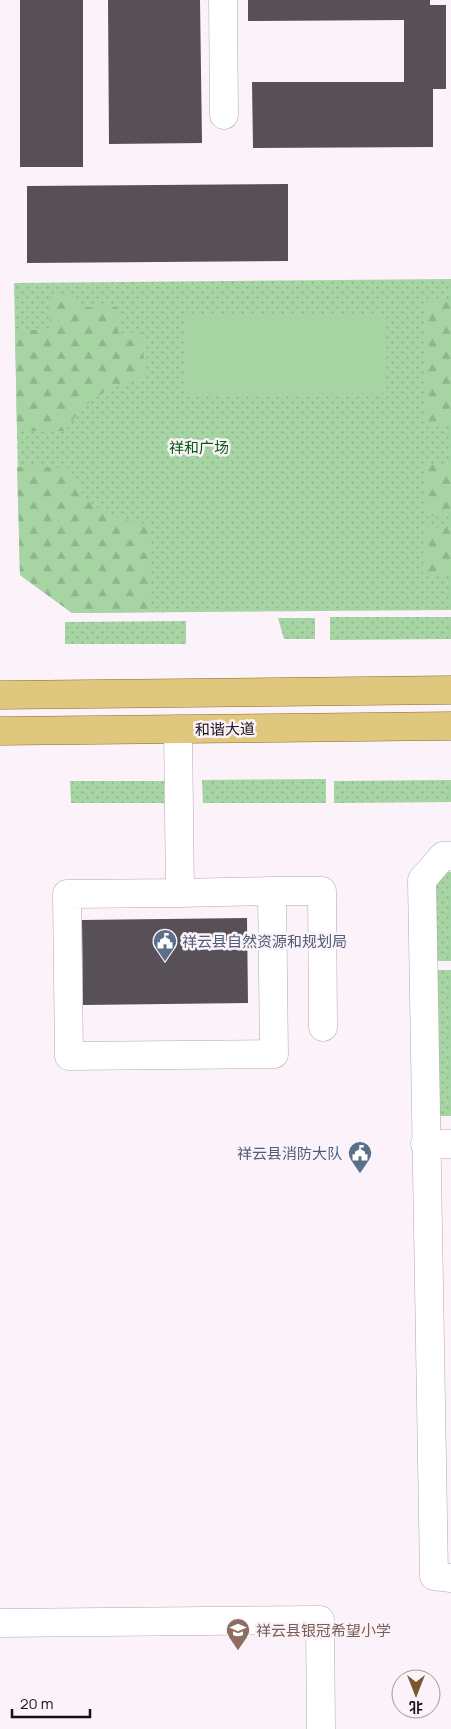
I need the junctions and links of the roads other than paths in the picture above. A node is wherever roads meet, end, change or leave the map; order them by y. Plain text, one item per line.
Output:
1 (222, 0) edge
2 (224, 115) dead end
3 (451, 690) edge
4 (0, 695) edge
5 (451, 726) edge
6 (178, 729) junction
7 (0, 731) edge
8 (451, 856) edge
9 (272, 891) junction
10 (180, 893) junction
11 (323, 1026) dead end
12 (438, 1144) edge
13 (441, 1370) edge
14 (451, 1578) edge
15 (0, 1623) edge
16 (321, 1729) edge

1 - 2 lane
3 - 4 main road
5 - 6 main road, 和谐大道
6 - 7 main road, 和谐大道
6 - 10 lane
8 - 12 lane
9 - 10 lane
9 - 10 lane
9 - 11 lane
12 - 13 lane
13 - 14 lane
15 - 16 lane

